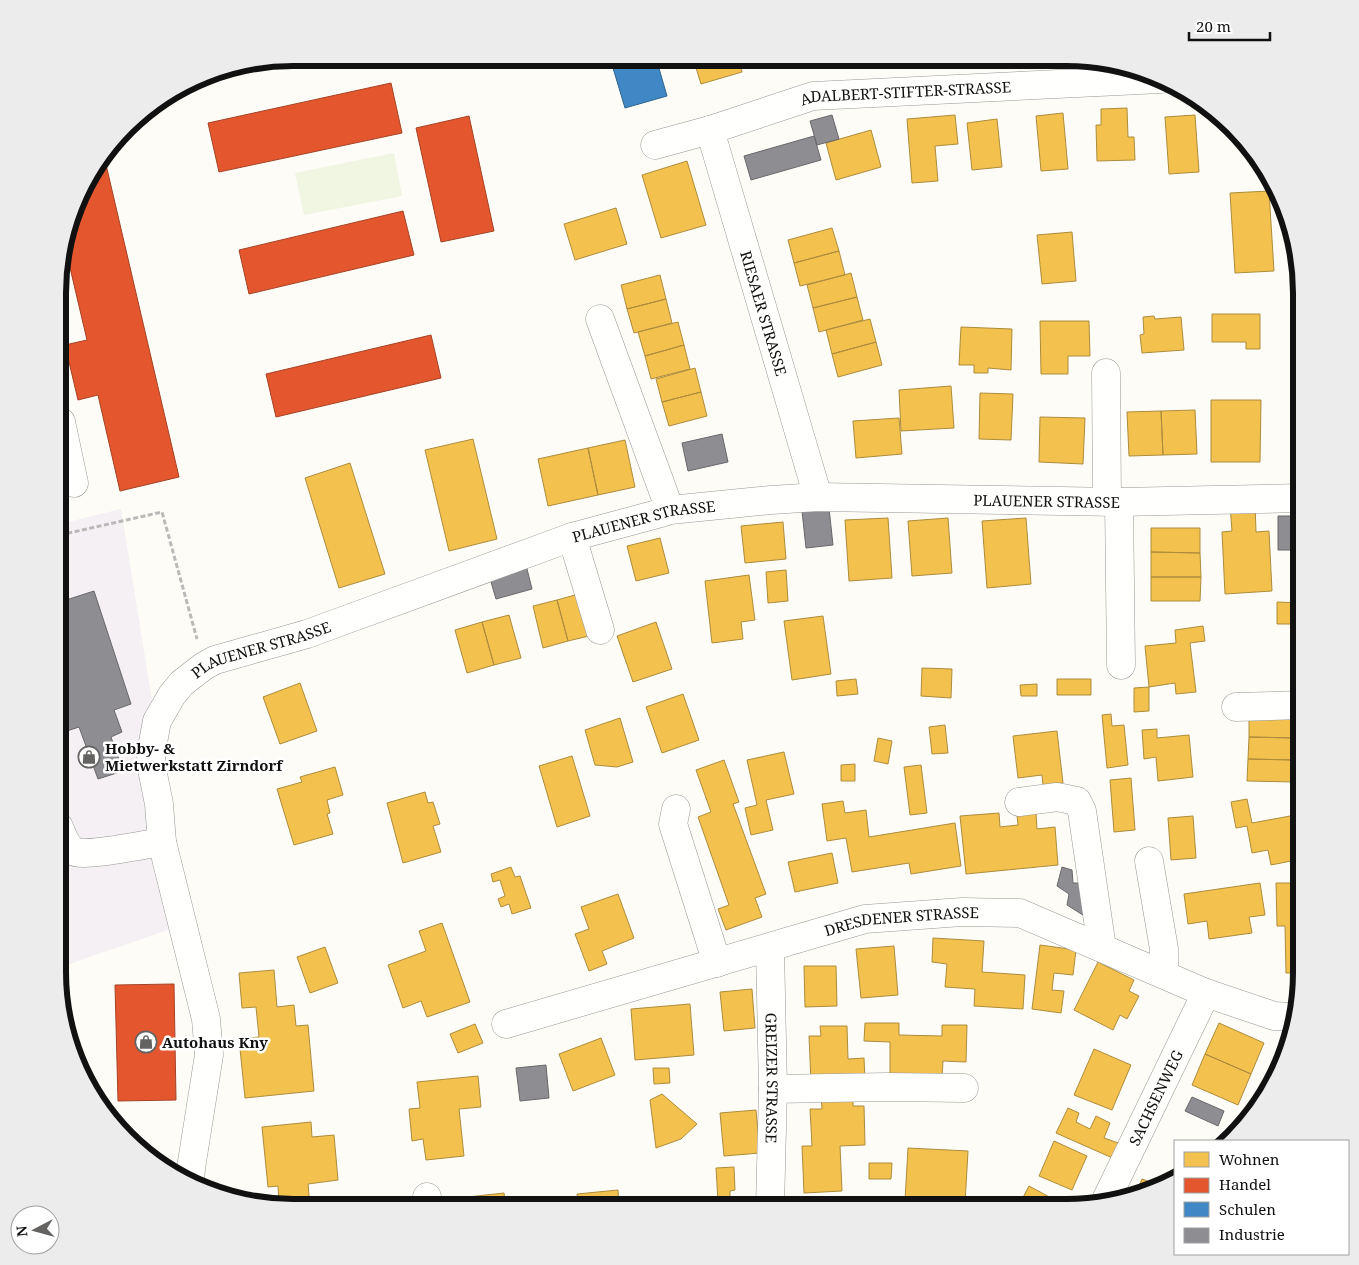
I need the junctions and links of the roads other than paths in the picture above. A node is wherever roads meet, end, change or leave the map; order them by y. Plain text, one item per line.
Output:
1 (1144, 80) edge
2 (710, 130) junction
3 (655, 145) dead end
4 (600, 319) dead end
5 (1106, 374) dead end
6 (66, 445) edge
7 (74, 482) dead end
8 (818, 497) junction
9 (1293, 498) edge
10 (1113, 502) junction
11 (670, 510) junction
12 (572, 537) junction
13 (600, 630) dead end
14 (1121, 665) dead end
15 (1293, 705) edge
16 (1236, 707) dead end
17 (1019, 802) dead end
18 (676, 809) dead end
19 (162, 842) junction
20 (66, 843) edge
21 (1149, 861) dead end
22 (770, 948) junction
23 (1102, 948) junction
24 (717, 963) junction
25 (1164, 974) junction
26 (1206, 992) junction
27 (1288, 1017) edge
28 (506, 1024) dead end
29 (964, 1088) dead end
30 (773, 1089) junction
31 (191, 1174) edge
32 (1109, 1194) edge
33 (770, 1199) edge

1 - 2 street, ADALBERT-STIFTER-STRASSE
2 - 3 street, ADALBERT-STIFTER-STRASSE
2 - 8 street, RIESAER STRASSE
4 - 11 street
5 - 10 street
6 - 7 street
8 - 10 street, PLAUENER STRASSE
8 - 11 street, PLAUENER STRASSE
9 - 10 street, PLAUENER STRASSE
10 - 14 street
11 - 12 street, PLAUENER STRASSE
12 - 13 street
12 - 19 street, PLAUENER STRASSE
15 - 16 street
17 - 23 street
18 - 24 street
19 - 20 street
19 - 31 street, PLAUENER STRASSE
21 - 25 street
22 - 23 street, DRESDENER STRASSE
22 - 24 street, DRESDENER STRASSE
22 - 30 street, GREIZER STRASSE
23 - 25 street, DRESDENER STRASSE
24 - 28 street, DRESDENER STRASSE
25 - 26 street, DRESDENER STRASSE
26 - 27 street, DRESDENER STRASSE
26 - 32 street, SACHSENWEG
29 - 30 street
30 - 33 street, GREIZER STRASSE

